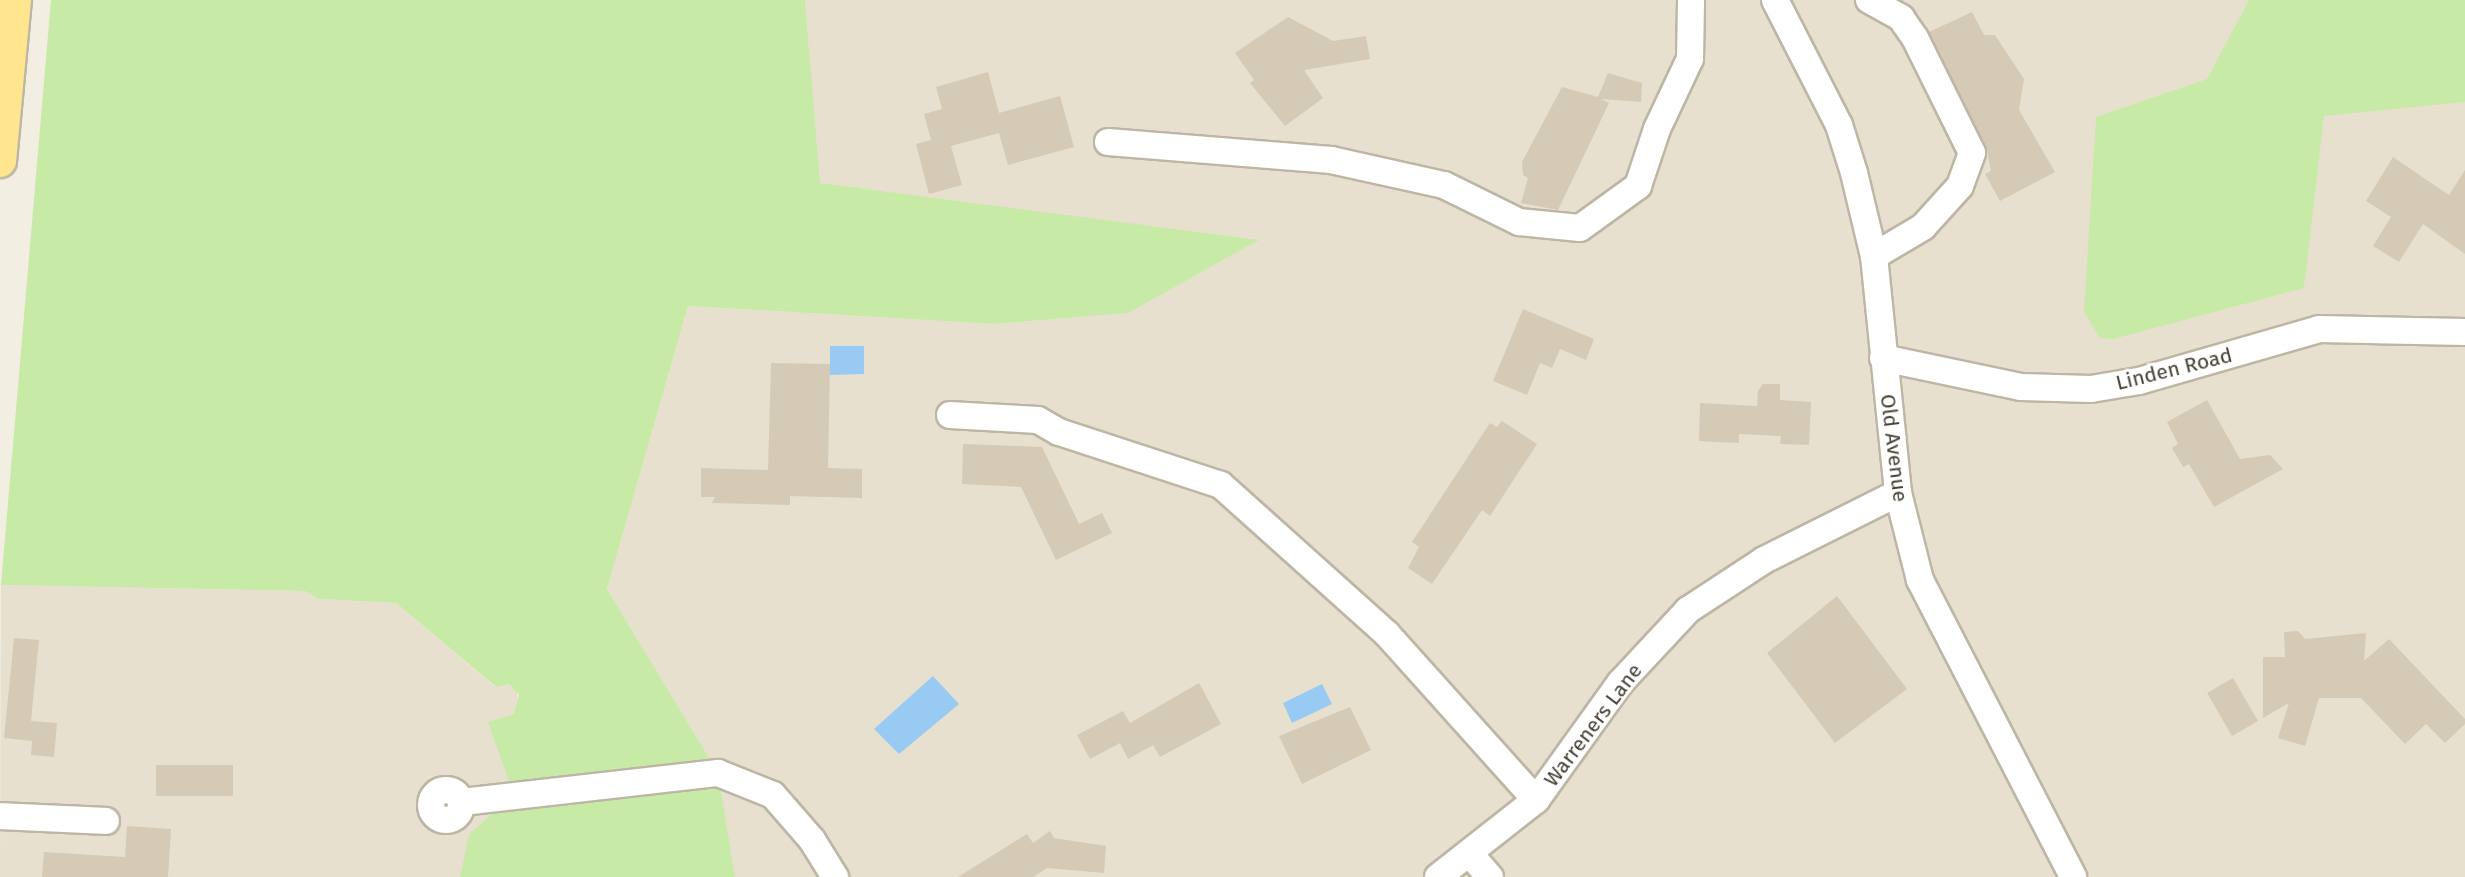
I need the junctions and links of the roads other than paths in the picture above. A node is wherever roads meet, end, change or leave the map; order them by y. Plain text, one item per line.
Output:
1 (15, 0) edge
2 (1691, 0) edge
3 (1869, 0) edge
4 (1783, 2) edge
5 (3, 99) edge
6 (1108, 142) dead end
7 (0, 161) edge
8 (1874, 256) junction
9 (2465, 331) edge
10 (1884, 358) junction
11 (950, 415) dead end
12 (1898, 493) junction
13 (1536, 800) junction
14 (462, 802) dead end
15 (0, 817) edge
16 (106, 821) dead end
17 (1469, 853) junction
18 (2069, 875) edge
19 (1433, 876) edge
20 (835, 877) edge
21 (1490, 877) edge

1 - 5 main road
2 - 6 street
3 - 8 street
4 - 8 street, Old Avenue
5 - 7 main road
8 - 10 street, Old Avenue
9 - 10 street, Linden Road
10 - 12 street, Old Avenue
11 - 13 street
12 - 13 street, Warreners Lane
12 - 18 street, Old Avenue
13 - 17 street, Warreners Lane
14 - 20 street
15 - 16 street
17 - 19 street, Warreners Lane
17 - 21 street

